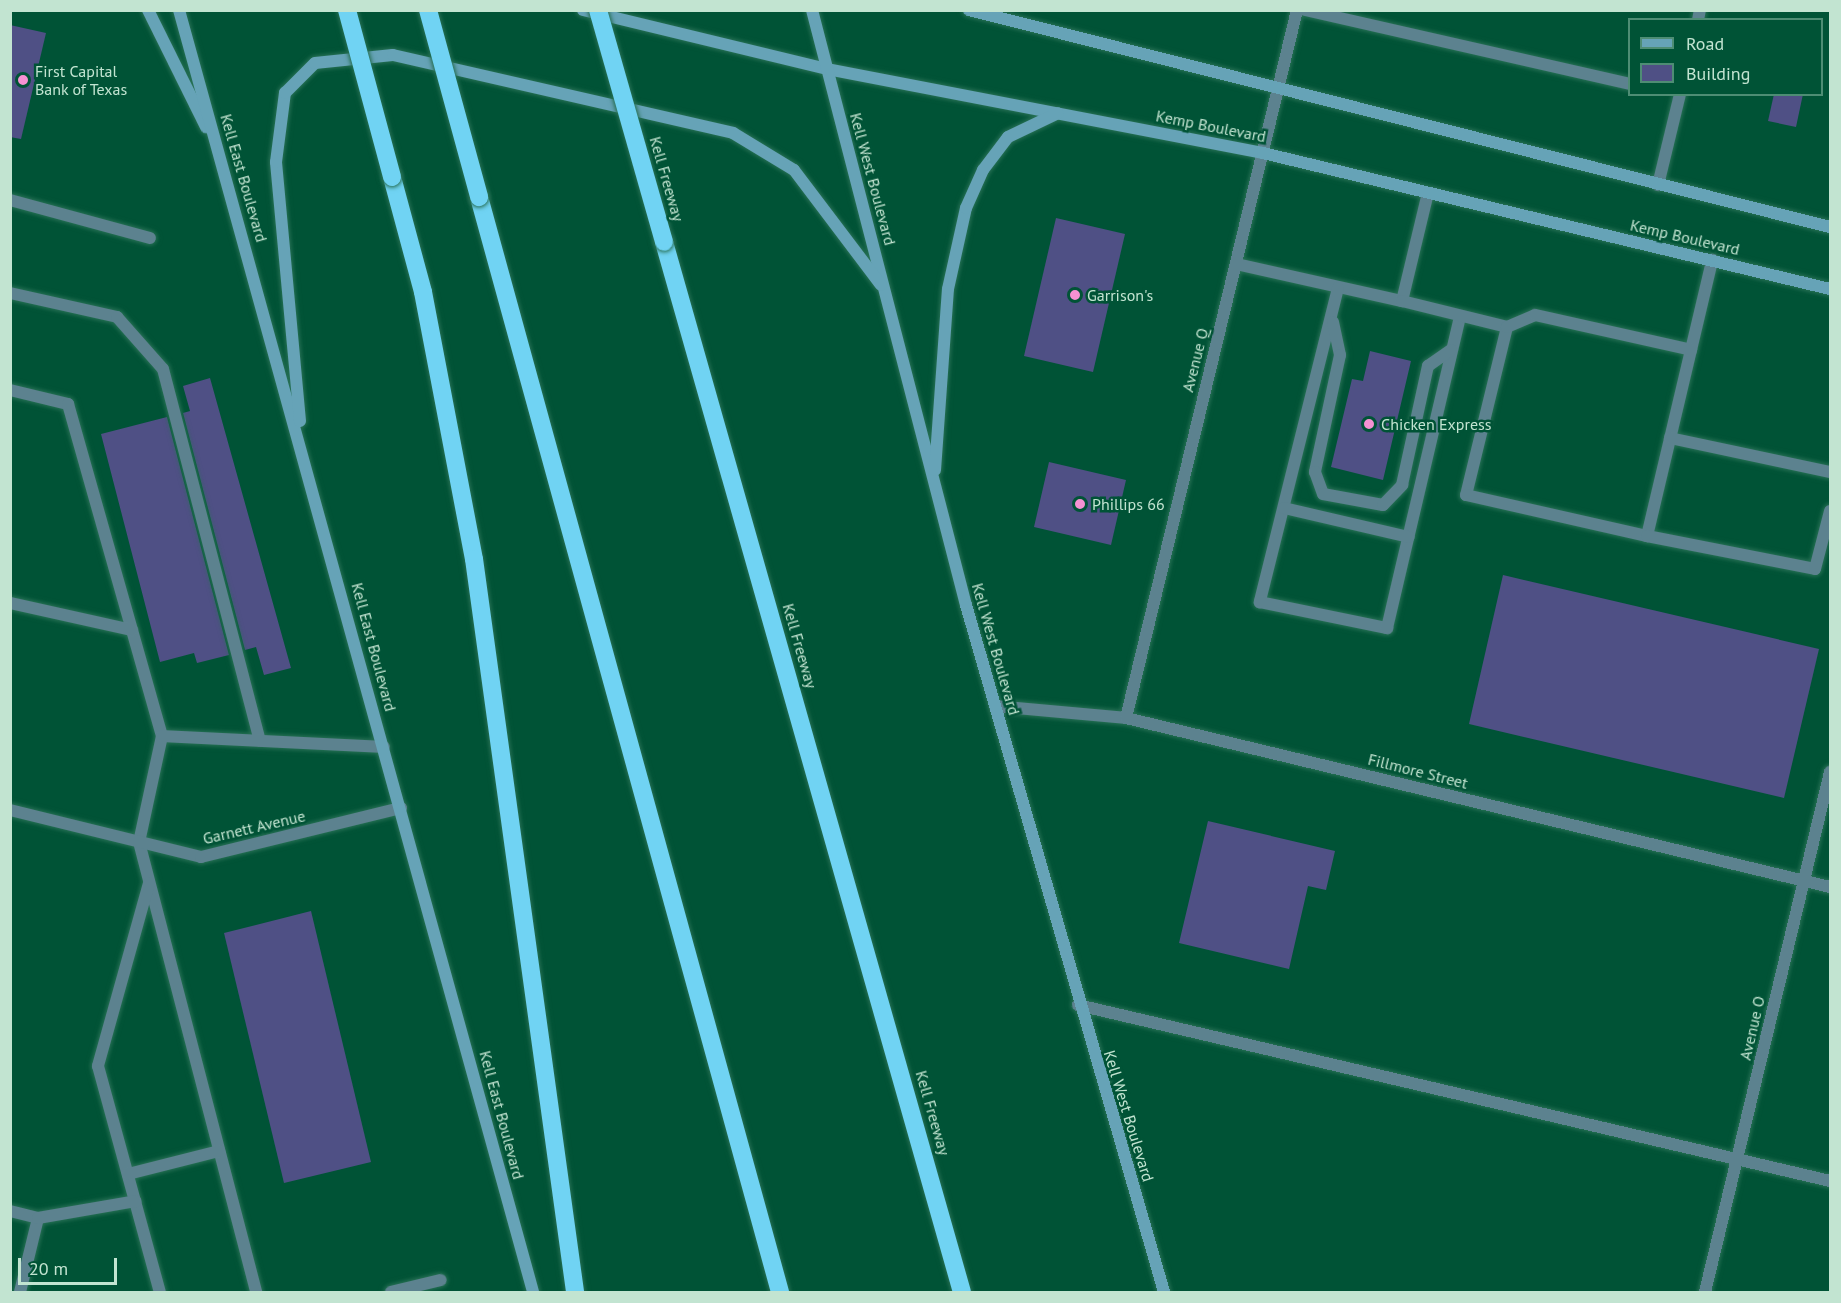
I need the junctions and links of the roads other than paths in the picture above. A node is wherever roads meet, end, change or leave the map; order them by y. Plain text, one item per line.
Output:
1 (148, 10) edge
2 (179, 10) edge
3 (347, 10) edge
4 (428, 10) edge
5 (583, 10) edge
6 (598, 10) edge
7 (812, 10) edge
8 (969, 10) edge
9 (1297, 10) edge
10 (1305, 10) edge
11 (996, 15) edge
12 (827, 69) junction
13 (1628, 84) edge
14 (1278, 91) junction
15 (1679, 96) edge
16 (1058, 113) junction
17 (1263, 153) junction
18 (222, 162) junction
19 (1658, 185) junction
20 (1428, 193) junction
21 (10, 200) edge
22 (1830, 228) edge
23 (150, 238) dead end
24 (1712, 260) junction
25 (1236, 264) junction
26 (1338, 288) junction
27 (1830, 289) edge
28 (885, 291) junction
29 (10, 292) edge
30 (1402, 301) junction
31 (1460, 316) junction
32 (1332, 318) junction
33 (1507, 327) junction
34 (1451, 350) junction
35 (1691, 350) junction
36 (10, 390) edge
37 (1670, 438) junction
38 (304, 454) junction
39 (1830, 472) edge
40 (934, 480) junction
41 (1284, 508) junction
42 (1830, 520) edge
43 (1647, 536) junction
44 (1409, 537) junction
45 (10, 603) edge
46 (132, 630) junction
47 (995, 706) junction
48 (1126, 718) junction
49 (162, 736) junction
50 (260, 741) junction
51 (384, 747) junction
52 (1830, 772) edge
53 (401, 808) junction
54 (10, 810) edge
55 (139, 842) junction
56 (1804, 881) junction
57 (149, 882) junction
58 (1830, 887) edge
59 (1078, 1005) junction
60 (219, 1151) junction
61 (1738, 1159) junction
62 (128, 1174) junction
63 (1830, 1180) edge
64 (136, 1201) junction
65 (10, 1211) edge
66 (38, 1218) junction
67 (441, 1280) dead end
68 (20, 1293) edge
69 (160, 1293) edge
70 (256, 1293) edge
71 (391, 1293) edge
72 (533, 1293) edge
73 (575, 1293) edge
74 (780, 1293) edge
75 (962, 1293) edge
76 (1164, 1293) edge
77 (1705, 1293) edge

1 - 18 main road
2 - 18 main road, Kell East Boulevard
3 - 73 highway, bridge
4 - 74 highway, bridge
5 - 12 main road, Kemp Boulevard
6 - 75 highway, Kell Freeway, bridge
7 - 12 main road, Kell West Boulevard
8 - 11 main road
9 - 14 street, Avenue Q
10 - 13 street
11 - 14 main road
12 - 16 main road, Kemp Boulevard
12 - 28 main road, Kell West Boulevard
14 - 17 street, Avenue Q
14 - 19 main road
15 - 19 street
16 - 17 main road, Kemp Boulevard
16 - 40 main road
17 - 20 main road, Kemp Boulevard
17 - 25 street, Avenue Q
18 - 38 main road, Kell East Boulevard
19 - 22 main road
20 - 24 main road, Kemp Boulevard
20 - 30 street
21 - 23 street
24 - 27 main road, Kemp Boulevard
24 - 35 street
25 - 26 street
25 - 48 street, Avenue Q
26 - 30 street
26 - 32 street
28 - 38 main road
28 - 40 main road, Kell West Boulevard
29 - 50 street
30 - 31 street
31 - 33 street
31 - 34 street
32 - 34 street
32 - 41 street
33 - 35 street
33 - 43 street
34 - 44 street
35 - 37 street
36 - 46 street
37 - 39 street
37 - 43 street
38 - 51 main road, Kell East Boulevard
40 - 47 main road, Kell West Boulevard
41 - 44 street
41 - 44 street
42 - 43 street
45 - 46 street
46 - 49 street
47 - 48 street, Fillmore Street
47 - 59 main road, Kell West Boulevard
48 - 56 street, Fillmore Street
49 - 50 street
49 - 55 street
50 - 51 street
51 - 53 main road, Kell East Boulevard
52 - 56 street, Avenue O
53 - 55 street, Garnett Avenue
53 - 72 main road, Kell East Boulevard
54 - 55 street, Garnett Avenue
55 - 57 street
56 - 58 street, Fillmore Street
56 - 61 street, Avenue O
57 - 60 street
57 - 62 street
59 - 61 street
59 - 76 main road, Kell West Boulevard
60 - 62 street
60 - 70 street
61 - 63 street
61 - 77 street, Avenue O
62 - 64 street
64 - 66 street
64 - 69 street
65 - 66 street
66 - 68 street
67 - 71 street

